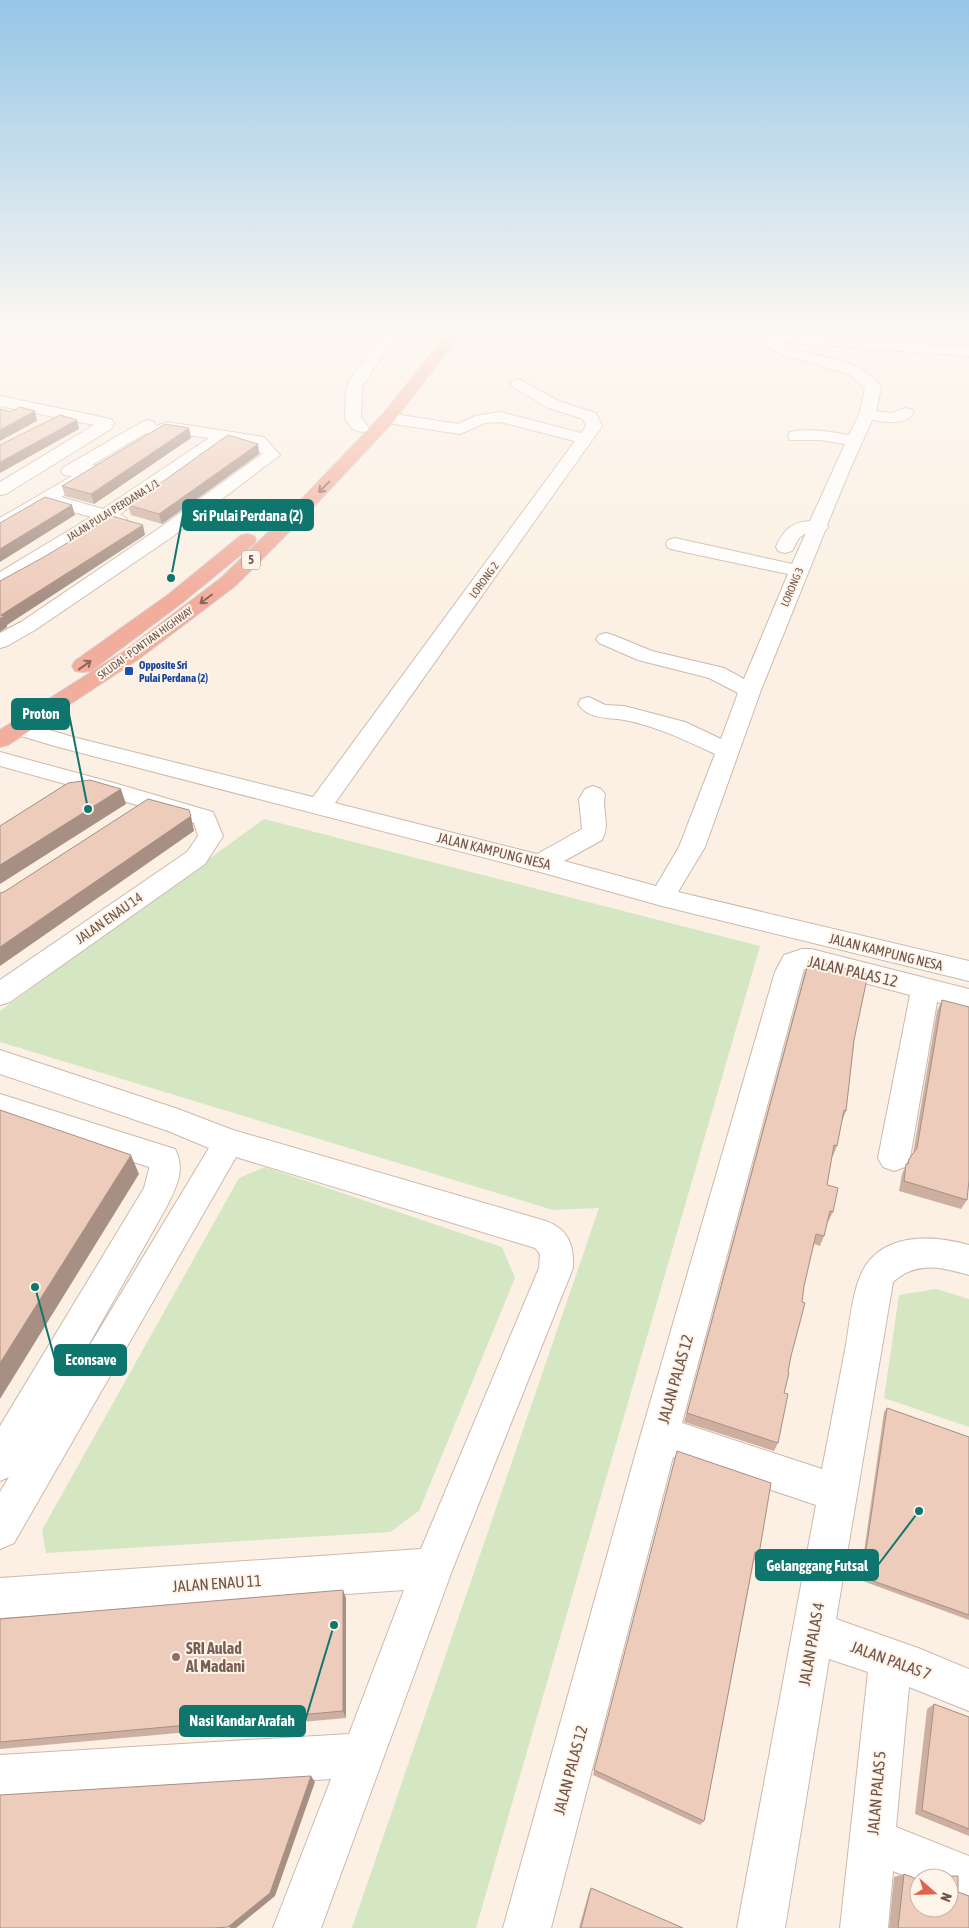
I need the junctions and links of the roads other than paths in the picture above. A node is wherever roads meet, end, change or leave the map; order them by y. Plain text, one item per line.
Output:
1 (55, 420) edge
2 (93, 420) edge
3 (354, 420) edge
4 (368, 420) edge
5 (386, 420) edge
6 (401, 420) edge
7 (479, 420) edge
8 (512, 420) edge
9 (592, 420) edge
10 (865, 420) edge
11 (148, 425) dead end
12 (41, 428) edge
13 (361, 428) junction
14 (223, 436) junction
15 (796, 436) dead end
16 (586, 439) junction
17 (854, 441) junction
18 (0, 490) edge
19 (46, 499) junction
20 (0, 513) edge
21 (107, 516) junction
22 (0, 526) edge
23 (819, 528) junction
24 (165, 533) junction
25 (675, 544) dead end
26 (785, 547) dead end
27 (798, 571) junction
28 (0, 580) edge
29 (0, 616) edge
30 (28, 626) junction
31 (606, 639) dead end
32 (0, 642) edge
33 (750, 690) junction
34 (590, 704) dead end
35 (6, 730) edge
36 (66, 742) junction
37 (728, 751) junction
38 (0, 759) edge
39 (37, 770) junction
40 (77, 779) junction
41 (54, 794) edge
42 (593, 794) dead end
43 (151, 801) junction
44 (319, 807) junction
45 (122, 819) edge
46 (540, 863) junction
47 (662, 897) junction
48 (969, 971) edge
49 (924, 989) junction
50 (0, 994) edge
51 (969, 1000) edge
52 (0, 1062) edge
53 (0, 1107) edge
54 (178, 1122) junction
55 (229, 1142) junction
56 (164, 1158) junction
57 (894, 1158) dead end
58 (969, 1260) edge
59 (660, 1434) junction
60 (0, 1462) edge
61 (837, 1493) junction
62 (0, 1529) edge
63 (433, 1568) junction
64 (0, 1598) edge
65 (812, 1632) junction
66 (890, 1659) junction
67 (969, 1690) edge
68 (361, 1755) junction
69 (0, 1777) edge
70 (872, 1840) junction
71 (969, 1879) edge
72 (297, 1928) edge
73 (527, 1928) edge
74 (761, 1928) edge
75 (864, 1928) edge

1 - 12 street
2 - 18 street
3 - 13 street
4 - 13 highway, SKUDAI - PONTIAN HIGHWAY / 5
5 -> 35 highway, SKUDAI - PONTIAN HIGHWAY / 5
6 - 7 street
8 - 16 street
9 - 16 street, LORONG 2
10 - 17 street, LORONG 3
11 - 20 street
35 -> 13 highway, SKUDAI - PONTIAN HIGHWAY / 5
14 - 19 street
14 - 21 street, JALAN PULAI PERDANA 1/1
14 - 24 street
15 - 17 street
16 - 44 street, LORONG 2
17 - 23 street, LORONG 3
19 - 21 street
19 - 22 street
21 - 24 street
21 - 28 street, JALAN PULAI PERDANA 1/1
23 - 26 street
23 - 27 street, LORONG 3
24 - 30 street
25 - 27 street
27 - 33 street, LORONG 3
29 - 30 street
30 - 32 street
31 - 33 street
33 - 37 street, LORONG 3
34 - 37 street
35 - 36 street, JALAN KAMPUNG NESA
36 - 39 street
36 - 44 street, JALAN KAMPUNG NESA
37 - 47 street, LORONG 3
38 - 39 street
39 - 40 street
40 - 41 street
40 - 43 street
42 - 46 street
43 - 45 street
43 - 50 street, JALAN ENAU 14
44 - 46 street, JALAN KAMPUNG NESA
46 - 47 street, JALAN KAMPUNG NESA
47 - 48 street, JALAN KAMPUNG NESA
49 - 51 street, JALAN PALAS 12
49 - 57 street
49 - 59 street, JALAN PALAS 12
52 - 54 street
53 - 56 street
54 - 55 street
54 - 56 street
55 - 62 street
55 - 63 street
56 - 60 street
58 - 61 street, JALAN PALAS 4
59 - 61 street
59 - 73 street, JALAN PALAS 12
61 - 65 street, JALAN PALAS 4
63 - 64 street, JALAN ENAU 11
63 - 68 street
65 - 66 street, JALAN PALAS 7
65 - 74 street, JALAN PALAS 4
66 - 67 street, JALAN PALAS 7
66 - 70 street, JALAN PALAS 5
68 - 69 street
68 - 72 street
70 - 71 street
70 - 75 street, JALAN PALAS 5

